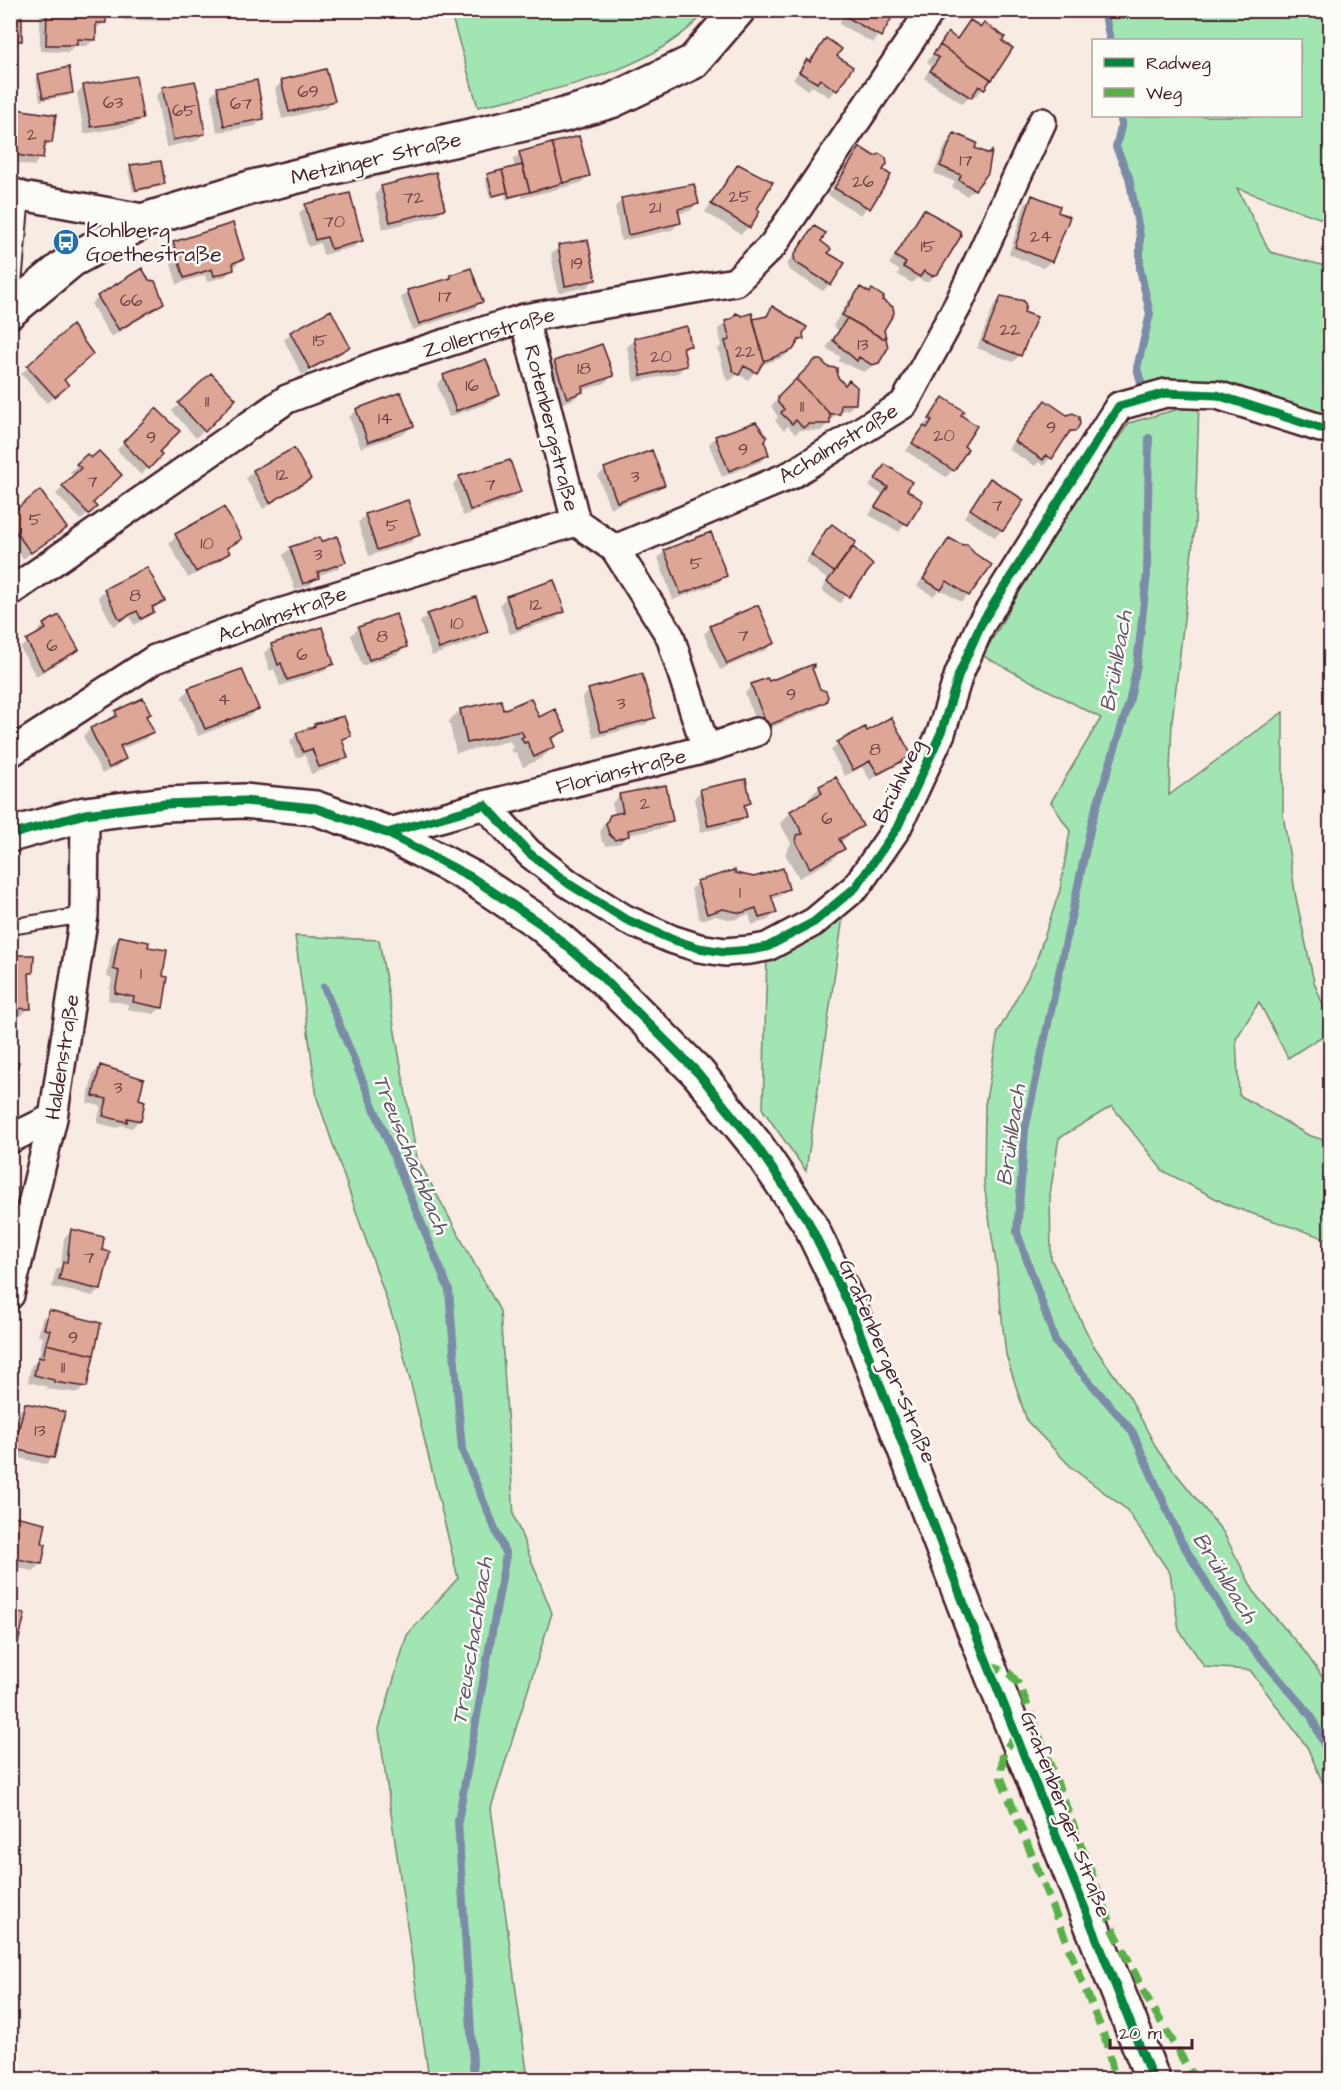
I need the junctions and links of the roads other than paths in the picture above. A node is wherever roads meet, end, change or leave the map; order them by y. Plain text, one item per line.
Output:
1 (738, 10) edge
2 (931, 10) edge
3 (1042, 122) dead end
4 (16, 194) edge
5 (148, 219) junction
6 (11, 310) edge
7 (524, 318) junction
8 (1330, 428) edge
9 (576, 522) junction
10 (615, 549) junction
11 (10, 592) edge
12 (756, 732) dead end
13 (706, 749) junction
14 (10, 753) edge
15 (485, 805) junction
16 (85, 814) junction
17 (387, 833) junction
18 (10, 835) edge
19 (84, 915) junction
20 (10, 927) edge
21 (53, 1118) junction
22 (10, 1139) edge
23 (10, 1295) edge
24 (1153, 2079) edge

1 - 5 street, Metzinger Straße
2 - 7 street, Zollernstraße
3 - 10 street, Achalmstraße
4 - 5 street
4 - 6 lane
5 - 6 street, Metzinger Straße
7 - 9 street, Rotenbergstraße
7 - 11 street, Zollernstraße
8 - 15 street, Brühlweg
9 - 10 street, Rotenbergstraße
9 - 14 street, Achalmstraße
10 - 13 street, Rotenbergstraße
12 - 13 street, Florianstraße
13 - 15 street, Florianstraße
15 - 17 street
16 - 17 street, Grafenberger Straße
16 - 18 street, Grafenberger Straße
16 - 19 street, Haldenstraße
17 - 24 street, Grafenberger Straße
19 - 20 lane
19 - 21 street, Haldenstraße
21 - 22 street
21 - 23 street, Haldenstraße

